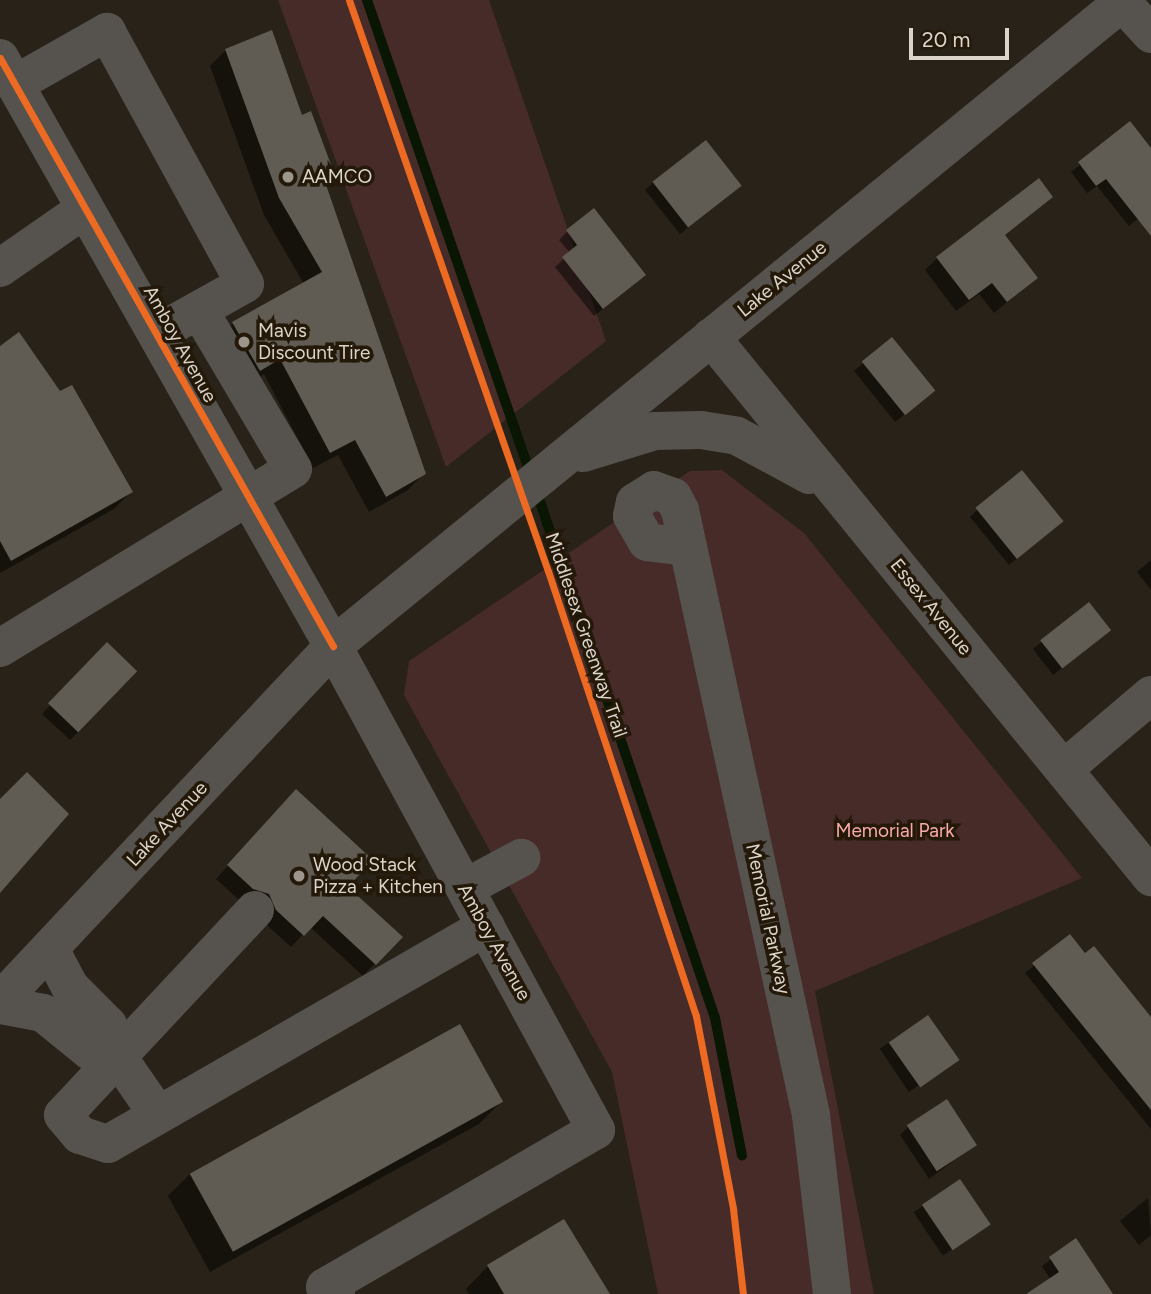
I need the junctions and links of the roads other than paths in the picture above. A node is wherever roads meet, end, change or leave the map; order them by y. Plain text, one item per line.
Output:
1 (1122, 1) edge
2 (1151, 34) edge
3 (7, 71) edge
4 (85, 209) junction
5 (0, 268) edge
6 (199, 310) junction
7 (156, 334) junction
8 (710, 337) junction
9 (561, 462) junction
10 (835, 491) junction
11 (247, 495) junction
12 (687, 547) dead end
13 (333, 646) junction
14 (0, 648) edge
15 (1151, 695) edge
16 (1064, 769) junction
17 (521, 858) dead end
18 (1151, 877) edge
19 (465, 888) junction
20 (255, 910) dead end
21 (486, 927) junction
22 (50, 949) junction
23 (0, 1003) edge
24 (118, 1057) junction
25 (159, 1115) junction
26 (336, 1294) edge
27 (832, 1294) edge

1 - 2 street
1 - 8 street, Lake Avenue
3 - 4 street, Amboy Avenue
3 - 6 street
4 - 5 street
4 - 7 street, Amboy Avenue
6 - 7 street
6 - 11 street
7 - 11 street, Amboy Avenue
8 - 9 street, Lake Avenue
8 - 10 street, Essex Avenue
9 - 10 street
9 - 13 street, Lake Avenue
10 - 16 street, Essex Avenue
11 - 13 street, Amboy Avenue
11 - 14 street
12 - 27 street, Memorial Parkway
13 - 19 street, Amboy Avenue
13 - 22 street, Lake Avenue
15 - 16 street
16 - 18 street, Essex Avenue
17 - 19 street
19 - 21 street, Amboy Avenue
20 - 24 street
21 - 25 street
21 - 26 street, Amboy Avenue
22 - 23 street, Lake Avenue
22 - 24 street
23 - 24 street
24 - 25 street
24 - 25 street

